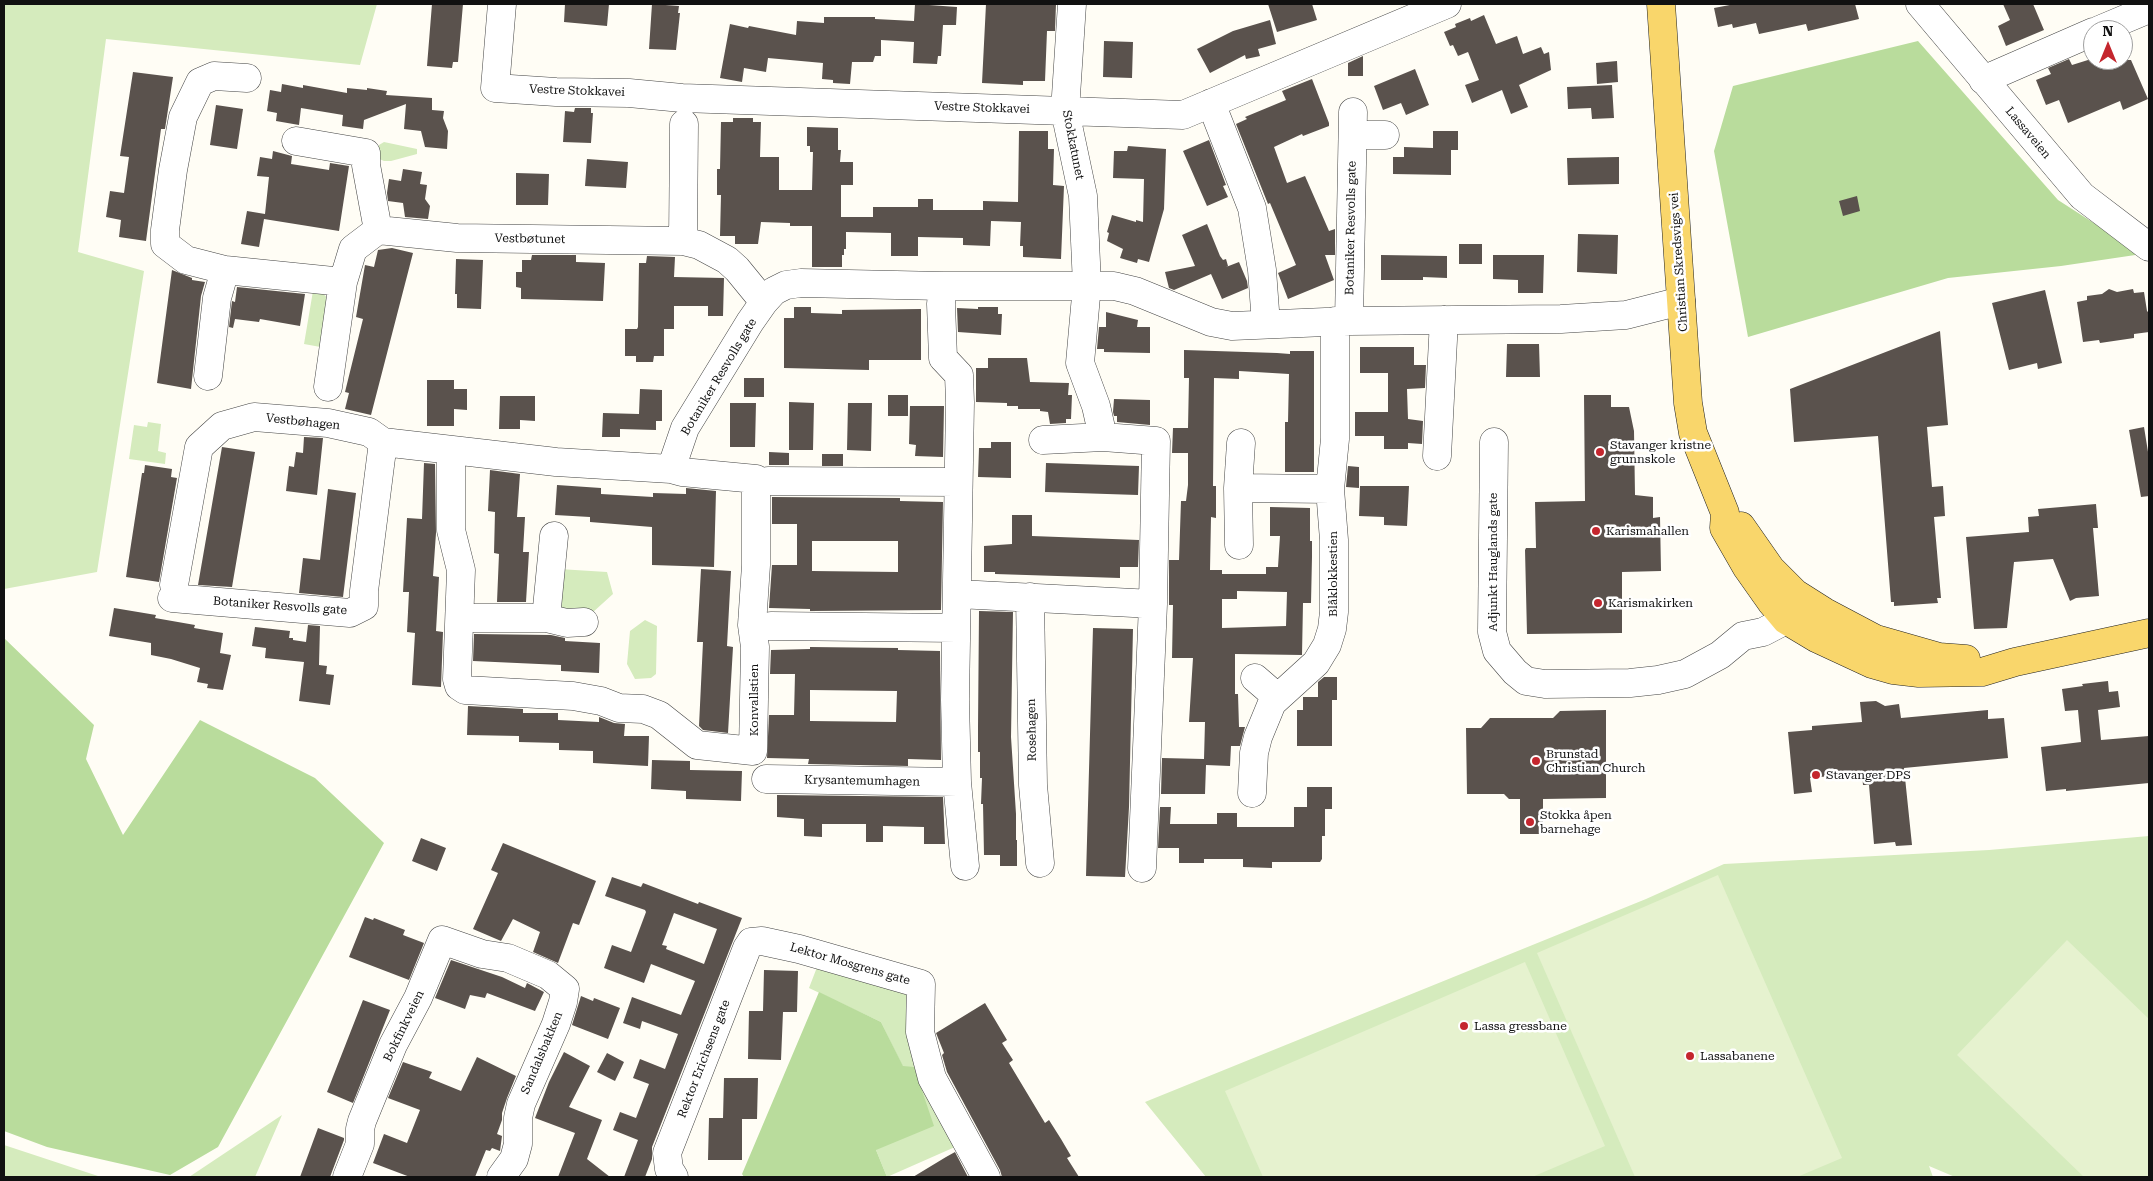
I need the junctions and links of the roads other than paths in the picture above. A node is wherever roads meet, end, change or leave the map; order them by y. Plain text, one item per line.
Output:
1 (502, 4) edge
2 (1072, 4) edge
3 (1447, 4) edge
4 (1661, 4) edge
5 (1920, 4) edge
6 (2147, 4) edge
7 (2149, 9) edge
8 (2122, 20) edge
9 (2083, 36) edge
10 (247, 78) dead end
11 (1983, 80) junction
12 (1211, 103) junction
13 (1064, 111) junction
14 (684, 124) dead end
15 (1385, 135) dead end
16 (296, 140) dead end
17 (378, 230) junction
18 (683, 241) junction
19 (2149, 247) edge
20 (225, 270) junction
21 (343, 282) junction
22 (943, 286) junction
23 (1087, 286) junction
24 (764, 302) junction
25 (1444, 320) junction
26 (1342, 321) junction
27 (1266, 324) junction
28 (1684, 332) junction
29 (208, 376) dead end
30 (328, 387) dead end
31 (1102, 437) junction
32 (1043, 440) dead end
33 (383, 442) junction
34 (1494, 442) dead end
35 (1240, 443) dead end
36 (451, 450) junction
37 (1437, 456) dead end
38 (671, 469) junction
39 (768, 481) dead end
40 (958, 482) junction
41 (1238, 488) junction
42 (1330, 489) junction
43 (554, 536) dead end
44 (1239, 546) dead end
45 (173, 592) joint
46 (958, 594) junction
47 (1030, 597) junction
48 (1153, 604) junction
49 (1784, 605) junction
50 (460, 618) junction
51 (546, 618) junction
52 (584, 622) dead end
53 (771, 626) dead end
54 (956, 628) junction
55 (2149, 633) edge
56 (1255, 678) dead end
57 (1277, 697) junction
58 (766, 779) dead end
59 (958, 782) junction
60 (1252, 793) dead end
61 (1040, 863) dead end
62 (965, 866) dead end
63 (1142, 868) dead end
64 (751, 942) joint
65 (508, 958) joint
66 (347, 1177) edge
67 (501, 1177) edge
68 (674, 1177) edge
69 (986, 1177) edge

1 - 13 street, Vestre Stokkavei
2 - 13 street, Stokkatunet
3 - 12 street, Vestre Stokkavei
4 - 28 main road, Christian Skredsvigs vei
5 - 11 street, Lassaveien
6 - 7 street
7 - 8 street
9 - 11 street
10 - 20 street
11 - 19 street, Lassaveien
12 - 13 street, Vestre Stokkavei
12 - 27 street
13 - 23 street, Stokkatunet
14 - 18 street
15 - 26 street, Botaniker Resvolls gate
16 - 17 street
17 - 18 street, Vestbøtunet
17 - 21 street
18 - 24 street, Vestbøtunet
20 - 21 street
20 - 29 street
21 - 30 street
22 - 23 street, Botaniker Resvolls gate
22 - 24 street, Botaniker Resvolls gate
22 - 40 street
23 - 27 street, Botaniker Resvolls gate
23 - 31 street
24 - 38 street, Botaniker Resvolls gate
25 - 26 street, Botaniker Resvolls gate
25 - 28 street, Botaniker Resvolls gate
25 - 37 street
26 - 27 street, Botaniker Resvolls gate
26 - 42 street, Blåklokkestien
28 - 49 main road, Christian Skredsvigs vei
31 - 32 street
31 - 48 street
33 - 36 street
33 - 45 street, Vestbøhagen
33 - 45 street, Botaniker Resvolls gate
34 - 49 street, Adjunkt Hauglands gate
35 - 41 street
36 - 38 street
36 - 50 street, Konvallstien
38 - 50 street, Konvallstien
39 - 40 street
40 - 46 street
41 - 42 street
41 - 44 street
42 - 57 street, Blåklokkestien
43 - 51 street
46 - 47 street
46 - 54 street
47 - 48 street
47 - 61 street, Rosehagen
48 - 63 street
49 - 55 main road
50 - 51 street
51 - 52 street
53 - 54 street
54 - 59 street
56 - 57 street
57 - 60 street, Blåklokkestien
58 - 59 street, Krysantemumhagen
59 - 62 street
64 - 68 street, Rektor Erichsens gate
64 - 69 street, Lektor Mosgrens gate
65 - 66 street, Bokfinkveien
65 - 67 street, Sandalsbakken

